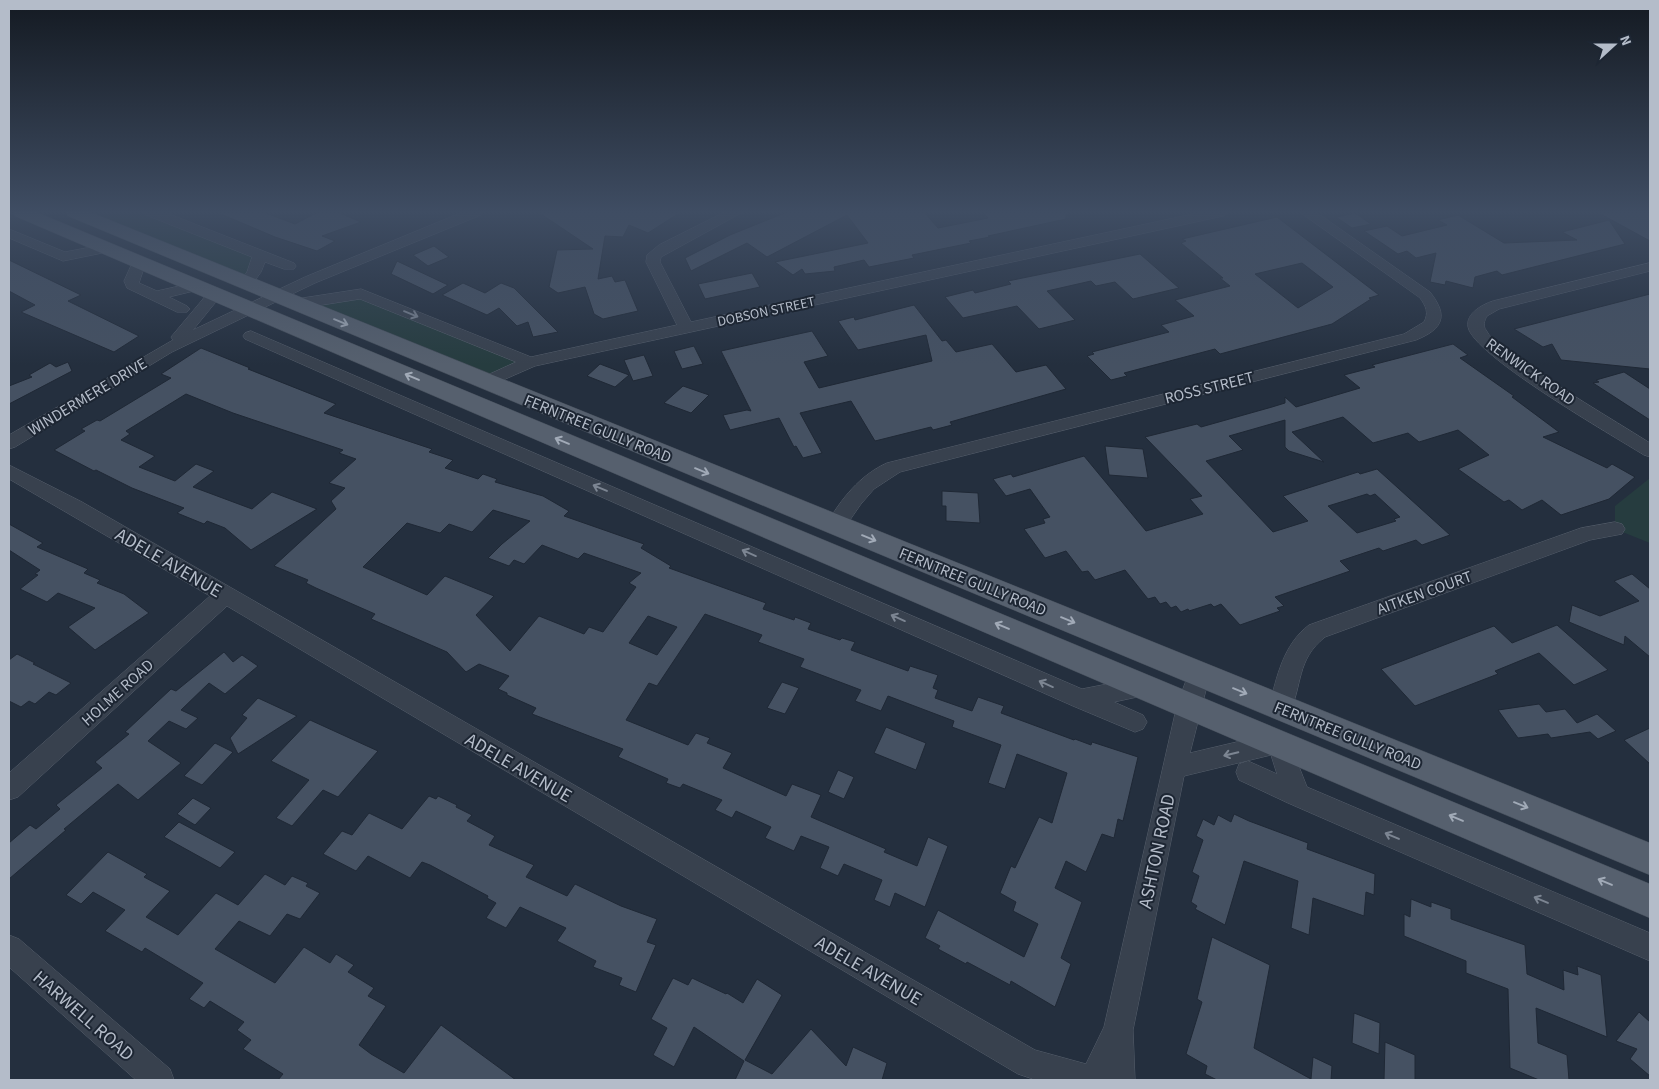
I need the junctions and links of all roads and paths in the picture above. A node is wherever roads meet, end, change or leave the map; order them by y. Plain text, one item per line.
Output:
1 (139, 262) edge
2 (141, 263) edge
3 (197, 263) edge
4 (257, 263) edge
5 (281, 263) edge
6 (345, 263) edge
7 (350, 263) edge
8 (654, 263) edge
9 (988, 263) edge
10 (1379, 263) edge
11 (289, 266) dead end
12 (1650, 267) edge
13 (325, 273) junction
14 (204, 290) junction
15 (270, 293) junction
16 (361, 294) junction
17 (154, 296) junction
18 (243, 307) junction
19 (182, 309) dead end
20 (275, 320) junction
21 (686, 328) junction
22 (252, 336) dead end
23 (179, 337) junction
24 (270, 345) junction
25 (166, 349) junction
26 (520, 374) junction
27 (9, 443) edge
28 (1650, 451) edge
29 (9, 471) edge
30 (836, 525) junction
31 (1615, 529) dead end
32 (225, 595) junction
33 (1199, 674) junction
34 (1143, 686) junction
35 (1082, 699) junction
36 (1188, 705) junction
37 (1281, 708) junction
38 (1135, 722) dead end
39 (1279, 743) junction
40 (1174, 767) junction
41 (1248, 772) dead end
42 (9, 789) edge
43 (1297, 795) junction
44 (1650, 858) edge
45 (1650, 901) edge
46 (1650, 947) edge
47 (9, 949) edge
48 (1118, 1030) junction
49 (1038, 1072) edge
50 (159, 1080) edge
51 (1087, 1080) edge
52 (1093, 1080) edge
53 (1103, 1080) edge
54 (1120, 1080) edge

1 - 17 street
2 - 14 main road, FERNTREE GULLY ROAD
3 - 15 main road, FERNTREE GULLY ROAD
4 - 15 street
5 - 11 street
6 - 13 street
7 - 13 street
8 - 21 street
9 - 21 street, DOBSON STREET
10 - 30 street, ROSS STREET
12 - 28 street, RENWICK ROAD
13 - 15 street
13 - 16 street, FERNTREE GULLY ROAD
14 - 17 street
14 - 18 main road, FERNTREE GULLY ROAD
14 - 23 street, WINDERMERE DRIVE
15 - 16 street
15 - 18 street
15 -> 26 main road, FERNTREE GULLY ROAD
16 -> 26 street, FERNTREE GULLY ROAD
17 - 19 street
18 - 20 main road, FERNTREE GULLY ROAD
18 - 23 street, WINDERMERE DRIVE
18 - 25 street, WINDERMERE DRIVE
20 - 24 street
34 -> 20 main road, FERNTREE GULLY ROAD
21 - 26 street, DOBSON STREET
22 - 24 street
23 - 25 street, WINDERMERE DRIVE
35 -> 24 street
25 - 27 street, WINDERMERE DRIVE
26 -> 30 main road, FERNTREE GULLY ROAD
29 - 32 street, ADELE AVENUE
30 -> 33 main road, FERNTREE GULLY ROAD
31 - 37 street, AITKEN COURT
32 - 42 street, HOLME ROAD
32 - 49 street, ADELE AVENUE
33 - 36 street, ASHTON ROAD
33 -> 37 main road, FERNTREE GULLY ROAD
34 - 35 street
34 - 36 main road, FERNTREE GULLY ROAD
35 - 38 street
36 - 39 main road, FERNTREE GULLY ROAD
36 - 40 street, ASHTON ROAD
37 -> 44 main road, FERNTREE GULLY ROAD
39 -> 40 street
39 - 43 street, FERNTREE GULLY ROAD
45 -> 39 main road, FERNTREE GULLY ROAD
40 - 48 street, ASHTON ROAD
41 - 43 street
46 -> 43 street
47 - 50 street, HARWELL ROAD
48 - 52 street, ASHTON ROAD
48 - 54 street, ASHTON ROAD
49 - 51 street, ADELE AVENUE
52 - 53 street

